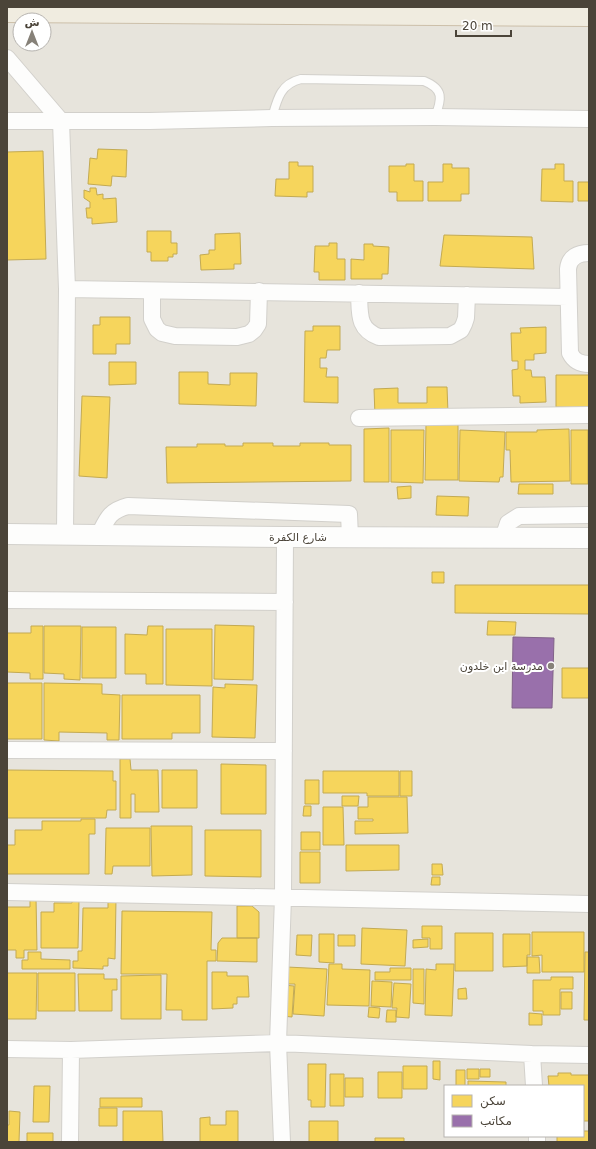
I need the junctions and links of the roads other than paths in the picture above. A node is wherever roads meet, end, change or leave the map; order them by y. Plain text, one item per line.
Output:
1 (7, 11) edge
2 (589, 15) edge
3 (7, 58) edge
4 (435, 117) junction
5 (272, 118) junction
6 (589, 119) edge
7 (7, 121) edge
8 (61, 121) junction
9 (589, 253) edge
10 (67, 289) junction
11 (152, 291) junction
12 (259, 292) junction
13 (359, 293) junction
14 (467, 295) junction
15 (568, 297) junction
16 (589, 364) edge
17 (589, 415) edge
18 (359, 418) dead end
19 (589, 515) edge
20 (7, 534) edge
21 (65, 534) junction
22 (99, 535) junction
23 (285, 537) junction
24 (350, 537) junction
25 (503, 538) junction
26 (589, 538) edge
27 (7, 600) edge
28 (285, 602) junction
29 (7, 750) edge
30 (284, 751) junction
31 (7, 892) edge
32 (283, 897) junction
33 (589, 904) edge
34 (278, 1043) junction
35 (7, 1049) edge
36 (71, 1050) junction
37 (532, 1054) junction
38 (589, 1055) edge
39 (534, 1085) edge
40 (70, 1142) edge
41 (282, 1142) edge

1 - 2 highway
3 - 8 street
4 - 5 street
4 - 5 lane
4 - 6 street
5 - 8 street
7 - 8 street
8 - 10 street
9 - 15 street
10 - 11 street
10 - 21 street
11 - 12 street
11 - 12 street
12 - 13 street
13 - 14 street
13 - 14 street
14 - 15 street
15 - 16 street
17 - 18 street
19 - 25 street
20 - 21 street, شارع الكفرة
21 - 22 street, شارع الكفرة
22 - 23 street, شارع الكفرة
22 - 24 street
23 - 24 street, شارع الكفرة
23 - 28 street
24 - 25 street, شارع الكفرة
25 - 26 street, شارع الكفرة
27 - 28 street
28 - 30 street
29 - 30 street
30 - 32 street
31 - 32 street
32 - 33 street
32 - 34 street
34 - 36 street
34 - 37 street
34 - 41 street
35 - 36 street
36 - 40 street
37 - 38 street
37 - 39 street

